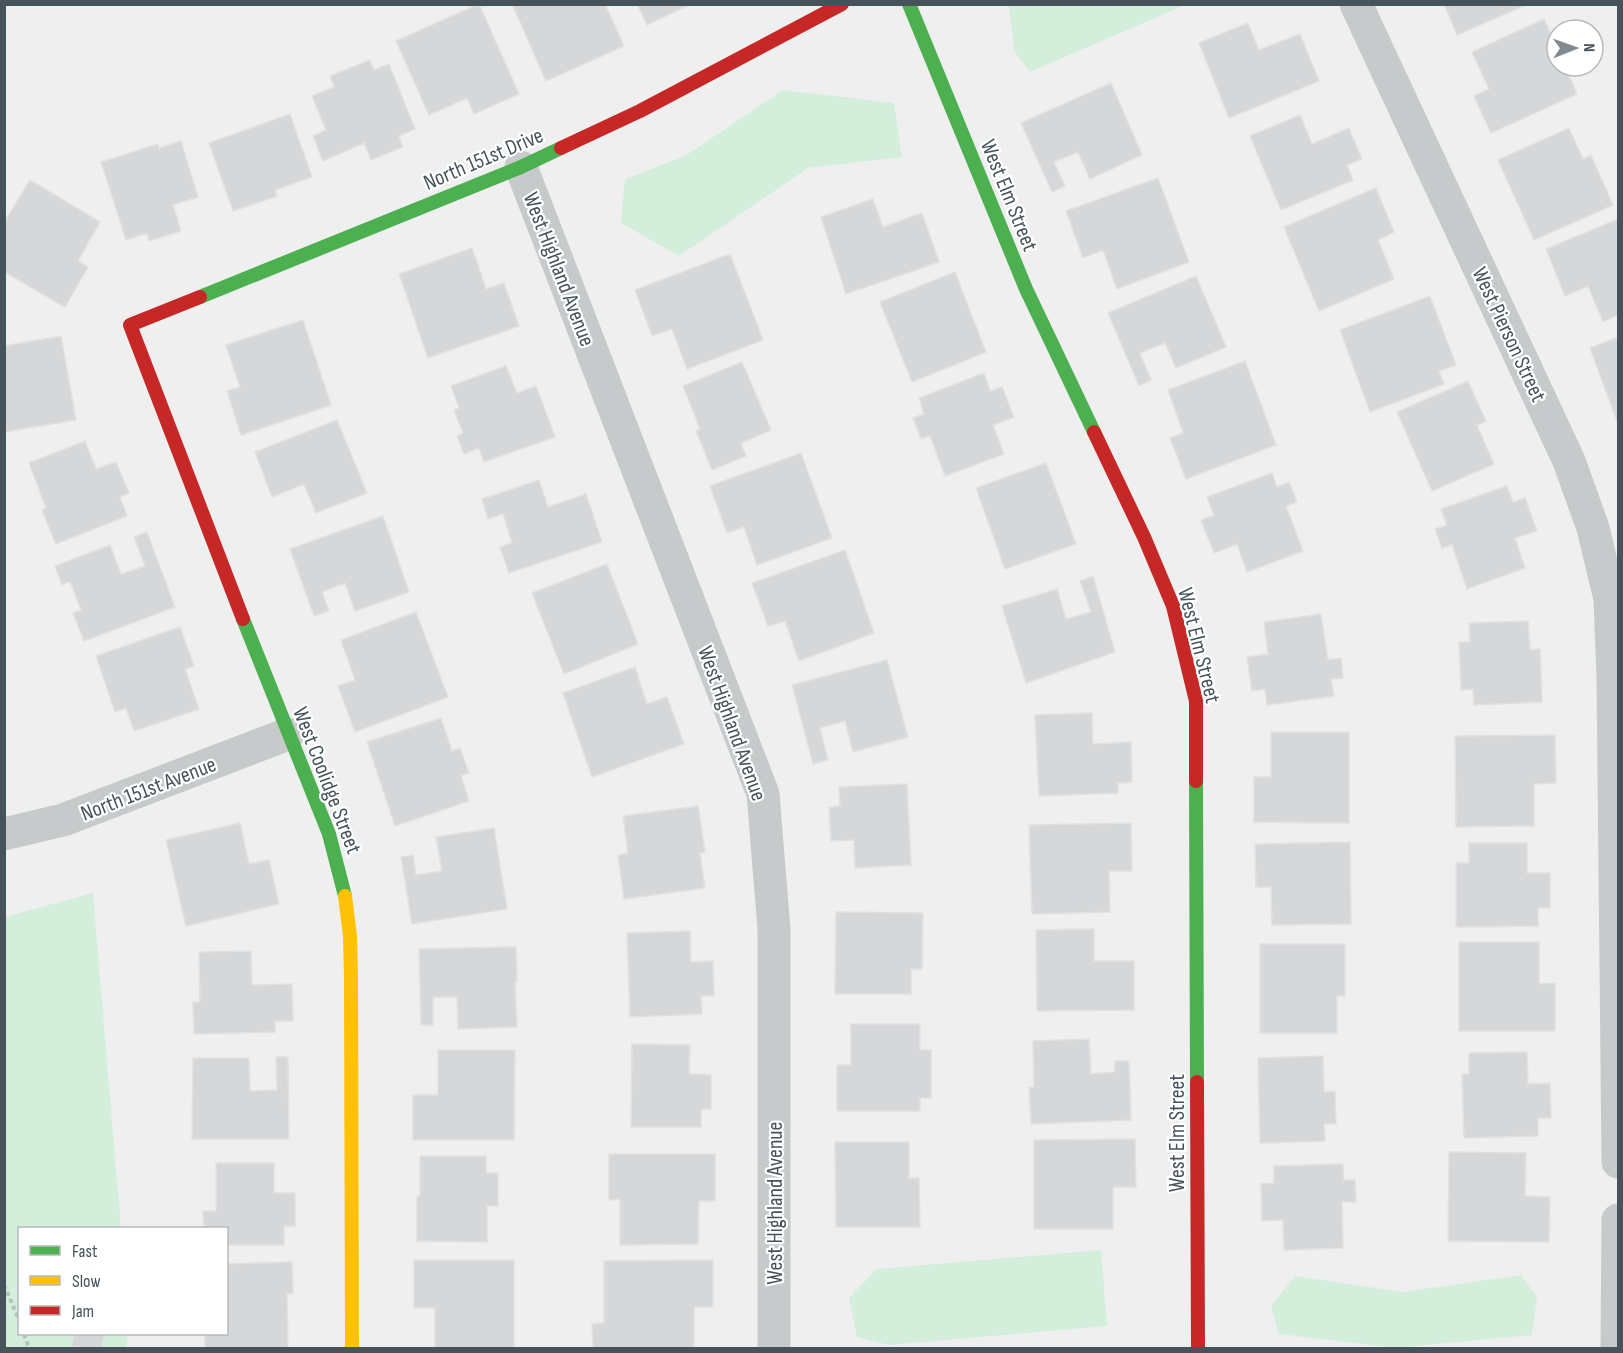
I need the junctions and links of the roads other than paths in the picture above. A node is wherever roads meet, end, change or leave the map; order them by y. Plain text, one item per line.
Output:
1 (842, 4) edge
2 (909, 4) edge
3 (1356, 4) edge
4 (521, 167) junction
5 (130, 325) joint
6 (1616, 678) edge
7 (288, 734) junction
8 (4, 834) edge
9 (1618, 1162) edge
10 (1618, 1220) edge
11 (352, 1348) edge
12 (774, 1348) edge
13 (1198, 1348) edge
14 (1617, 1348) edge

1 - 4 street, North 151st Drive
2 - 13 street, West Elm Street
3 - 6 street, West Pierson Street
4 - 5 street, North 151st Drive
4 - 12 street, West Highland Avenue
5 - 7 street, West Coolidge Street
6 - 9 street, West Pierson Street
7 - 8 street, North 151st Avenue
7 - 11 street, West Coolidge Street
10 - 14 street

